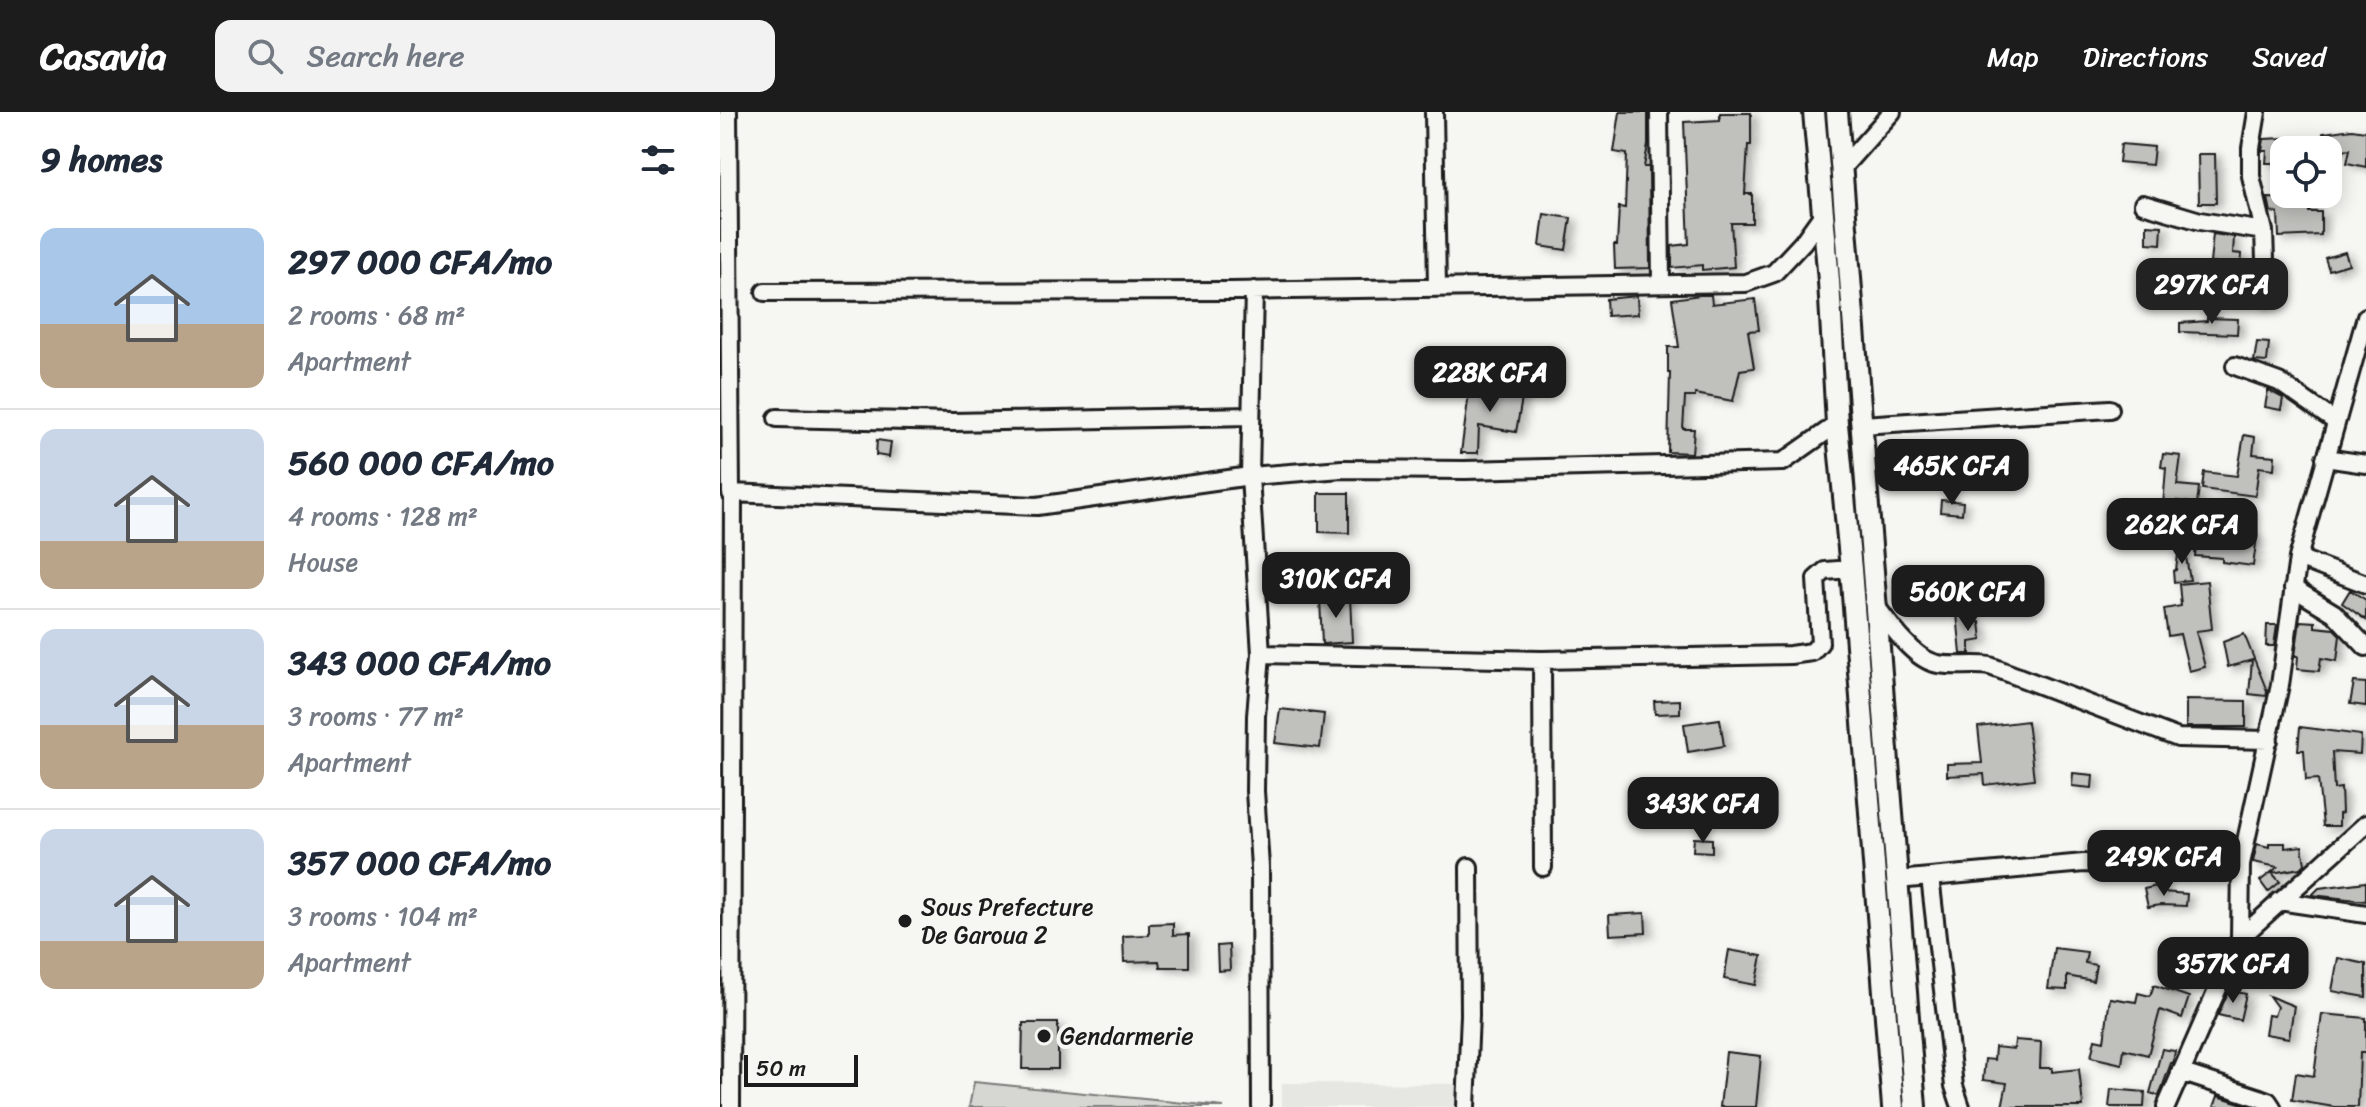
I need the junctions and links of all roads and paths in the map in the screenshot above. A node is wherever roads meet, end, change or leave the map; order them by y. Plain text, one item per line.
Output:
1 (728, 112) edge
2 (1434, 112) edge
3 (1659, 112) edge
4 (1814, 112) edge
5 (1837, 112) edge
6 (1892, 112) edge
7 (2257, 112) edge
8 (1842, 168) junction
9 (2143, 204) dead end
10 (1823, 214) junction
11 (2264, 231) junction
12 (2265, 260) dead end
13 (1661, 283) junction
14 (1437, 287) junction
15 (1254, 290) junction
16 (765, 292) dead end
17 (2366, 317) edge
18 (2235, 366) dead end
19 (725, 400) edge
20 (2110, 409) dead end
21 (1251, 416) junction
22 (777, 418) dead end
23 (2336, 422) junction
24 (1837, 424) junction
25 (1862, 425) junction
26 (2325, 458) junction
27 (2366, 464) edge
28 (1250, 476) junction
29 (728, 496) edge
30 (2298, 558) junction
31 (1851, 569) junction
32 (2366, 584) edge
33 (2293, 588) junction
34 (1876, 606) junction
35 (2366, 647) edge
36 (1261, 654) junction
37 (1542, 660) junction
38 (2269, 740) junction
39 (2366, 824) edge
40 (2241, 864) junction
41 (1469, 867) dead end
42 (1543, 867) dead end
43 (1930, 877) junction
44 (1897, 880) junction
45 (2279, 901) junction
46 (2366, 914) edge
47 (2240, 938) junction
48 (2180, 1072) junction
49 (725, 1079) edge
50 (731, 1107) edge
51 (1261, 1107) edge
52 (1466, 1107) edge
53 (1893, 1107) edge
54 (1915, 1107) edge
55 (1961, 1107) edge
56 (2166, 1107) edge
57 (2272, 1107) edge

1 - 19 street
2 - 14 street
3 - 13 street
4 - 10 main road
5 - 8 main road
6 - 8 street
7 - 11 street
8 - 25 main road
9 - 11 street
10 - 13 street
10 - 24 main road
11 - 12 street
13 - 14 street
14 - 15 street
15 - 16 street
15 - 21 street
17 - 23 street
18 - 23 street
19 - 29 street
20 - 25 street
21 - 22 street
21 - 28 street
23 - 26 street
24 - 28 street
24 - 31 main road
25 - 34 main road
26 - 27 street
26 - 30 street
28 - 29 street
28 - 36 street
29 - 49 street
30 - 32 street
30 - 33 street
31 - 37 street
31 - 53 main road
33 - 35 street
33 - 38 street
34 - 38 street
34 - 44 main road
36 - 37 street
36 - 51 street
37 - 42 street
38 - 40 street
39 - 45 street
40 - 43 street
40 - 47 street
41 - 52 street
43 - 44 street
43 - 55 street
44 - 54 main road
45 - 46 street
45 - 47 street
47 - 48 street
48 - 56 street
48 - 57 street
49 - 50 street

